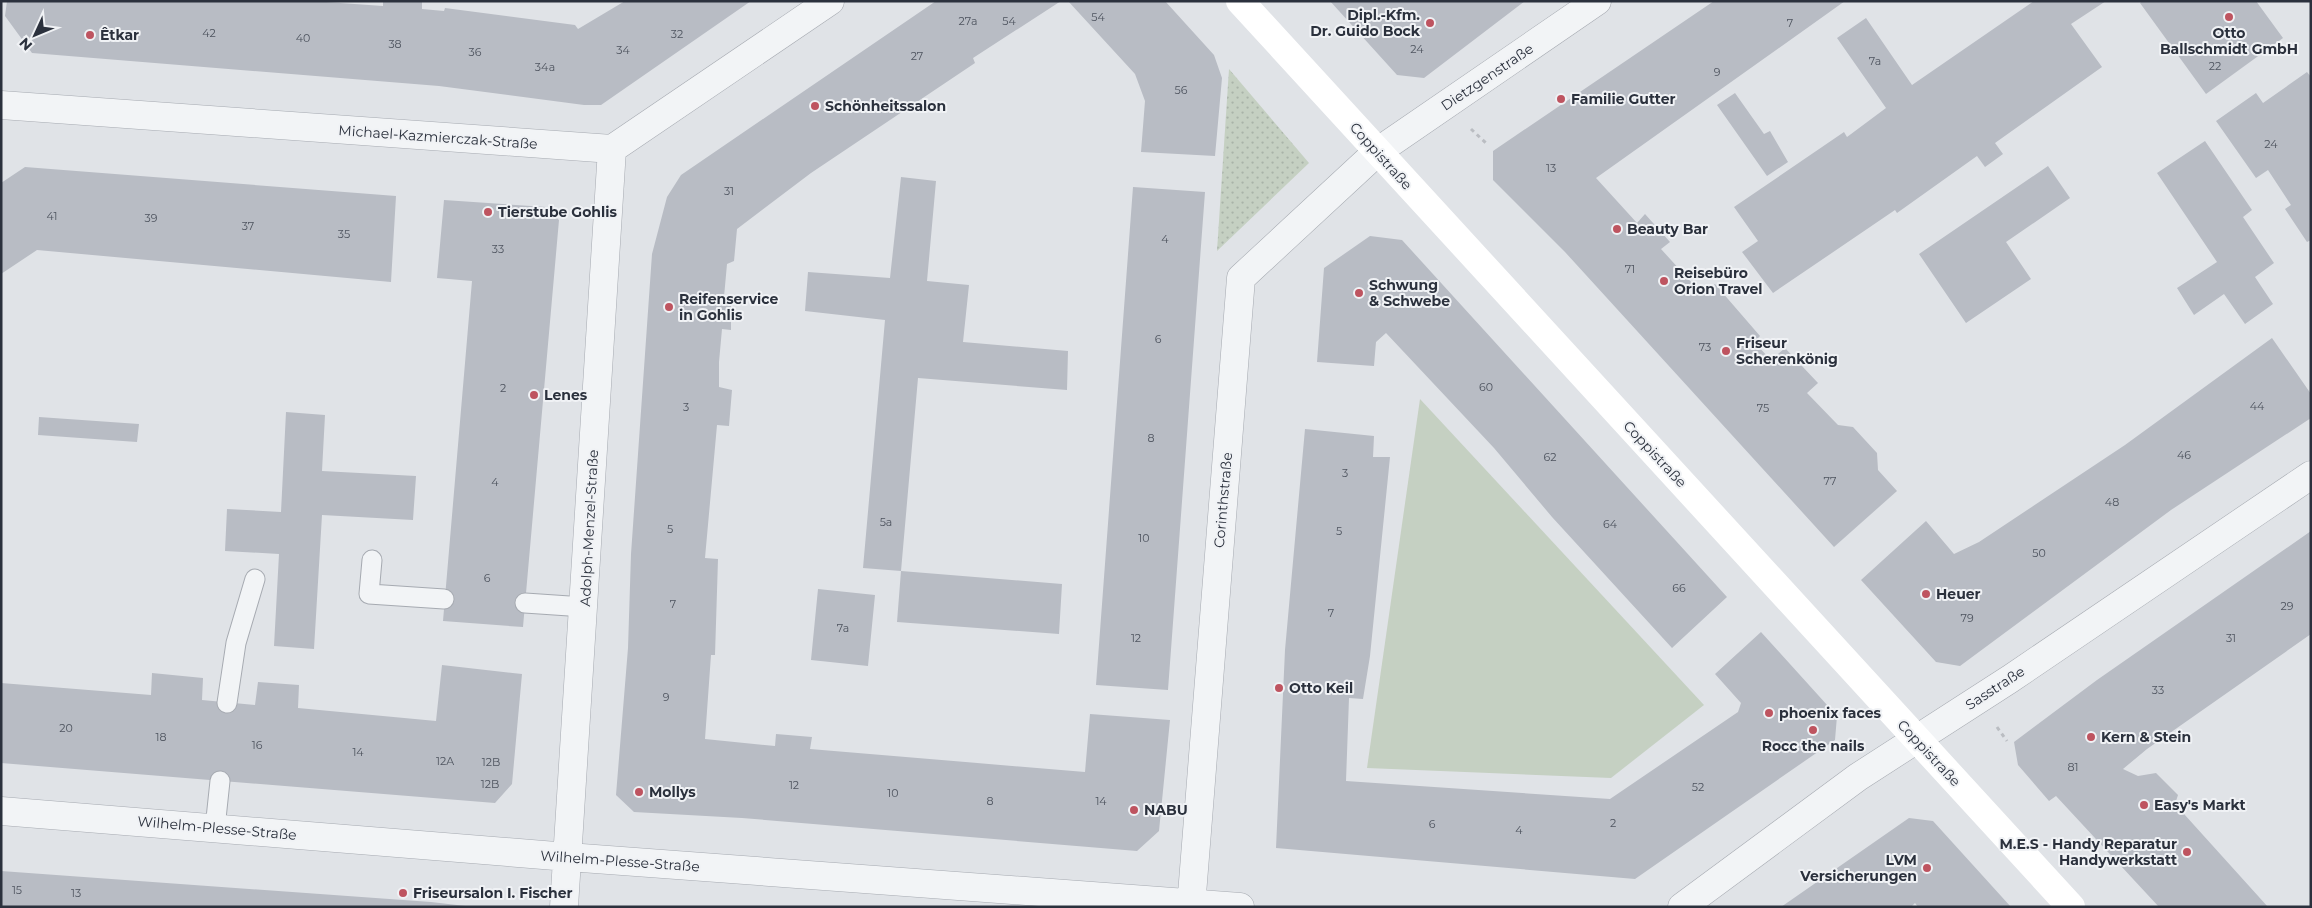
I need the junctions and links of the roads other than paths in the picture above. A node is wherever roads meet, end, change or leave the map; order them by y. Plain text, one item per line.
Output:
1 (830, 1) edge
2 (1240, 1) edge
3 (1597, 1) edge
4 (1, 105) edge
5 (612, 149) junction
6 (1377, 152) junction
7 (2311, 475) edge
8 (372, 560) dead end
9 (255, 579) dead end
10 (444, 599) dead end
11 (525, 603) dead end
12 (584, 607) junction
13 (227, 702) dead end
14 (1916, 739) junction
15 (220, 781) dead end
16 (1, 811) edge
17 (215, 828) junction
18 (568, 857) junction
19 (1191, 905) edge
20 (564, 907) edge
21 (1240, 907) edge
22 (1682, 907) edge
23 (2071, 907) edge

1 - 5 street
2 - 6 main road, Coppistraße
3 - 6 street, Dietzgenstraße
4 - 5 street, Michael-Kazmierczak-Straße
5 - 12 street, Adolph-Menzel-Straße
6 - 14 main road, Coppistraße
6 - 19 street, Corinthstraße
7 - 14 street, Sasstraße
8 - 10 lane
9 - 13 lane
11 - 12 lane
12 - 18 street, Adolph-Menzel-Straße
14 - 22 street, Sasstraße
14 - 23 main road, Coppistraße
15 - 17 lane
16 - 17 street, Wilhelm-Plesse-Straße
17 - 18 street, Wilhelm-Plesse-Straße
18 - 19 street, Wilhelm-Plesse-Straße
18 - 20 street, Adolph-Menzel-Straße
19 - 21 street, Wilhelm-Plesse-Straße

